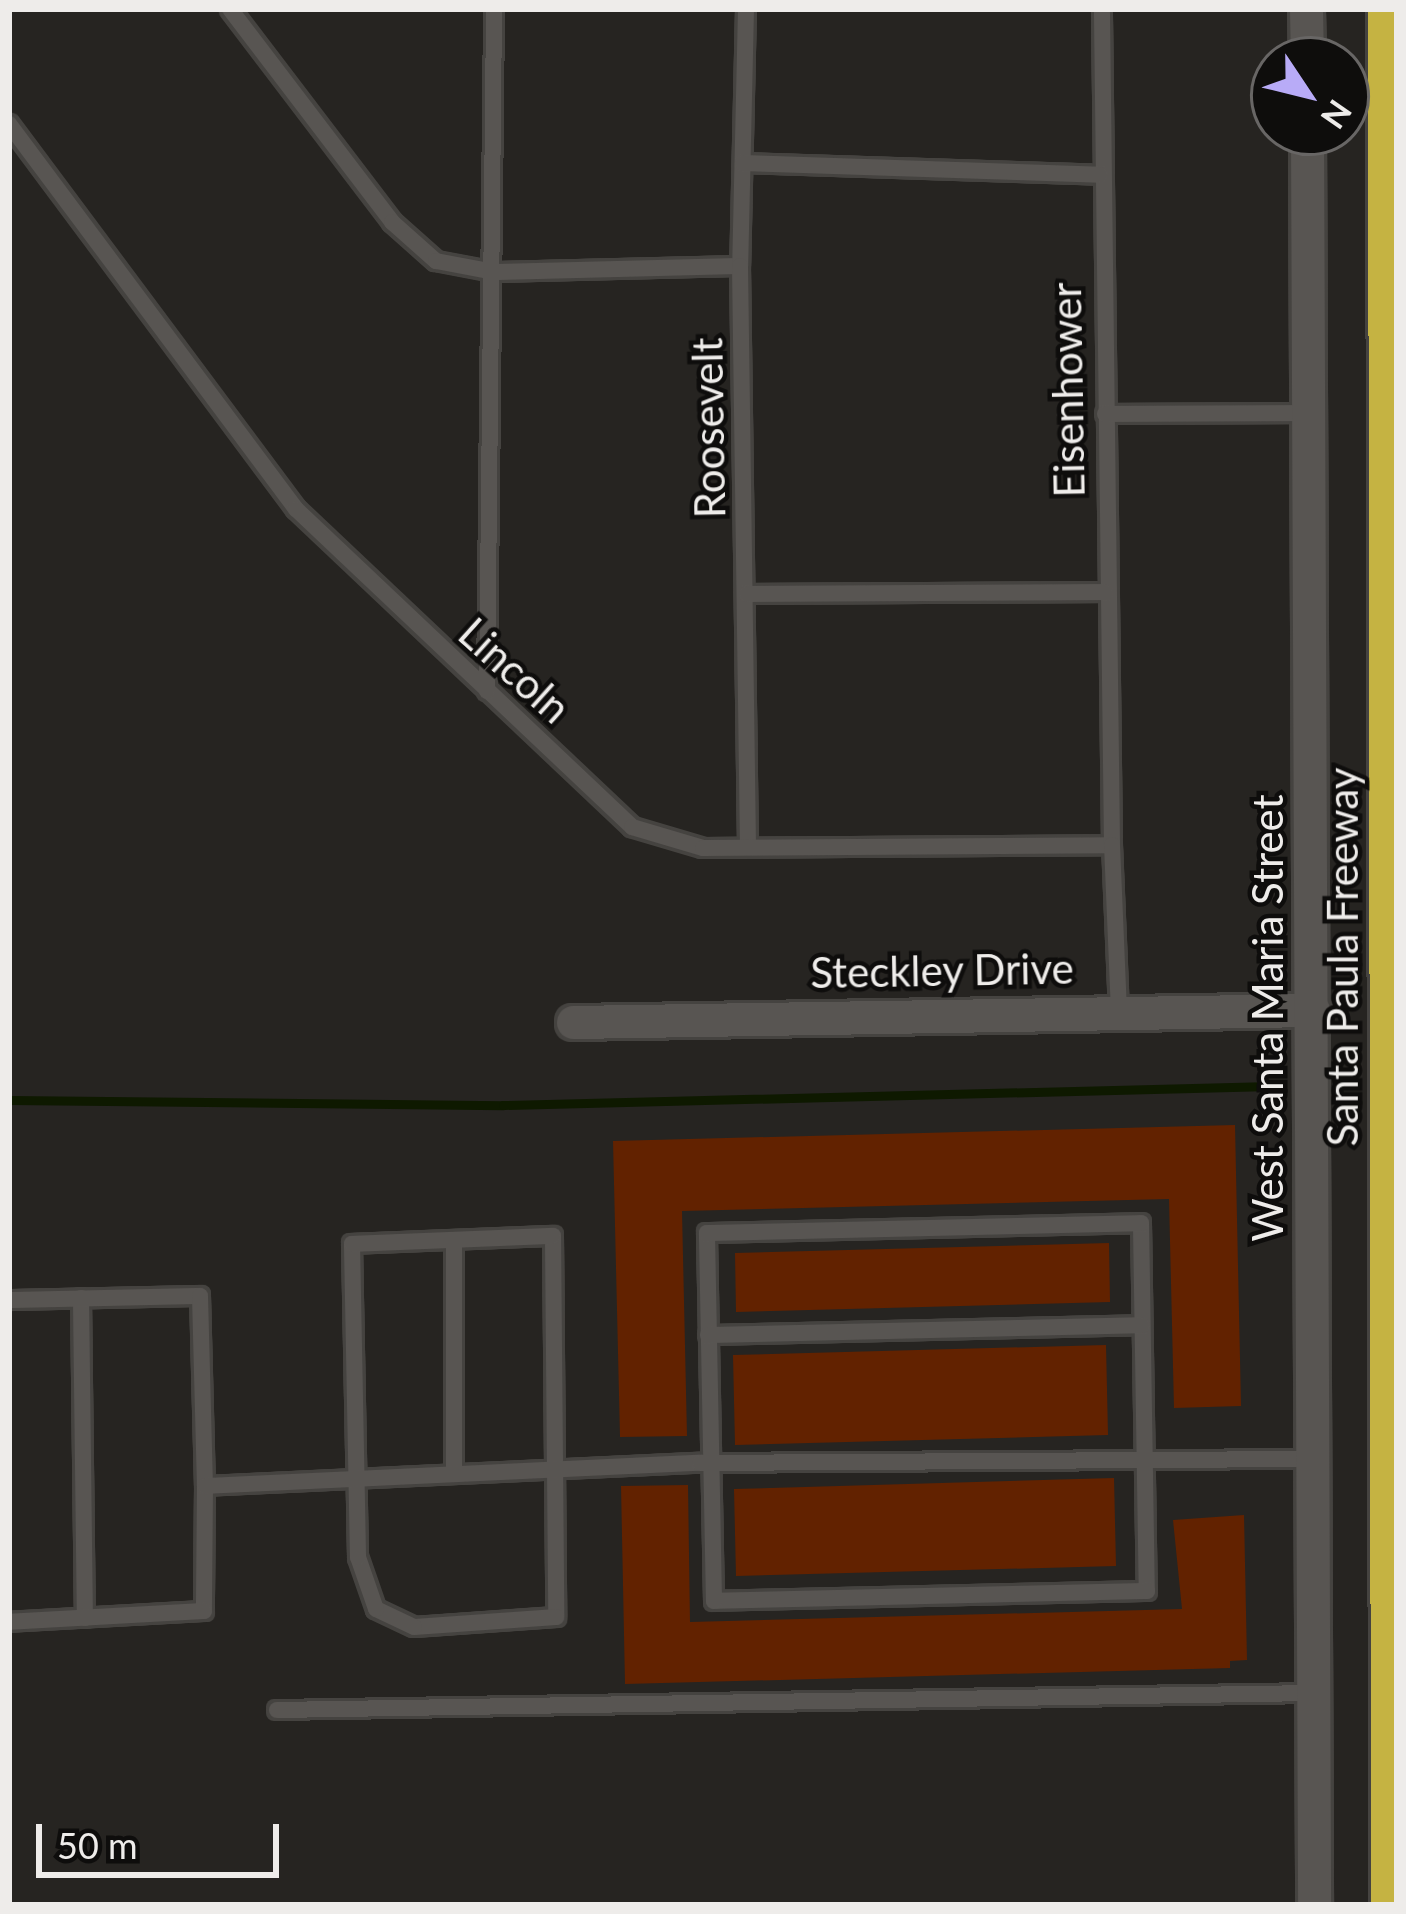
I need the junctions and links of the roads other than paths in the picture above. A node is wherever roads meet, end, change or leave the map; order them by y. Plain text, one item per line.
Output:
1 (230, 9) edge
2 (494, 9) edge
3 (746, 9) edge
4 (1102, 9) edge
5 (1386, 9) edge
6 (9, 124) edge
7 (1307, 156) edge
8 (742, 163) junction
9 (1100, 176) junction
10 (740, 266) junction
11 (495, 272) junction
12 (1310, 413) junction
13 (1105, 414) junction
14 (1105, 592) junction
15 (748, 594) junction
16 (487, 691) junction
17 (1112, 844) junction
18 (748, 845) junction
19 (1313, 1010) junction
20 (1119, 1012) junction
21 (573, 1022) dead end
22 (454, 1240) junction
23 (81, 1298) junction
24 (9, 1300) edge
25 (1142, 1325) junction
26 (709, 1335) junction
27 (1145, 1458) junction
28 (1311, 1459) junction
29 (711, 1463) junction
30 (555, 1469) junction
31 (454, 1473) junction
32 (358, 1477) junction
33 (205, 1486) junction
34 (85, 1618) junction
35 (9, 1622) edge
36 (1314, 1693) junction
37 (277, 1710) dead end
38 (1314, 1905) edge
39 (1389, 1905) edge

1 - 11 lane
2 - 11 lane
3 - 8 lane, Roosevelt
4 - 9 lane, Eisenhower
5 - 39 highway, Santa Paula Freeway
6 - 16 lane, Lincoln
7 - 12 street, West Santa Maria Street
8 - 9 lane
8 - 10 lane, Roosevelt
9 - 13 lane, Eisenhower
10 - 11 lane
10 - 15 lane, Roosevelt
11 - 16 lane
12 - 13 lane
12 - 19 street, West Santa Maria Street
13 - 14 lane, Eisenhower
14 - 15 lane
14 - 17 lane, Eisenhower
15 - 18 lane, Roosevelt
16 - 18 lane, Lincoln
17 - 18 lane, Lincoln
17 - 20 lane
19 - 20 street, Steckley Drive
19 - 28 street, West Santa Maria Street
20 - 21 street, Steckley Drive
22 - 30 lane
22 - 31 lane
22 - 32 lane
23 - 24 lane
23 - 33 lane
23 - 34 lane
25 - 26 lane
25 - 26 lane
25 - 27 lane
26 - 29 lane
27 - 28 lane
27 - 29 lane
27 - 29 lane
28 - 36 street, West Santa Maria Street
29 - 30 lane
30 - 31 lane
30 - 32 lane
31 - 32 lane
32 - 33 lane
33 - 34 lane
34 - 35 lane
36 - 37 lane
36 - 38 street, West Santa Maria Street

